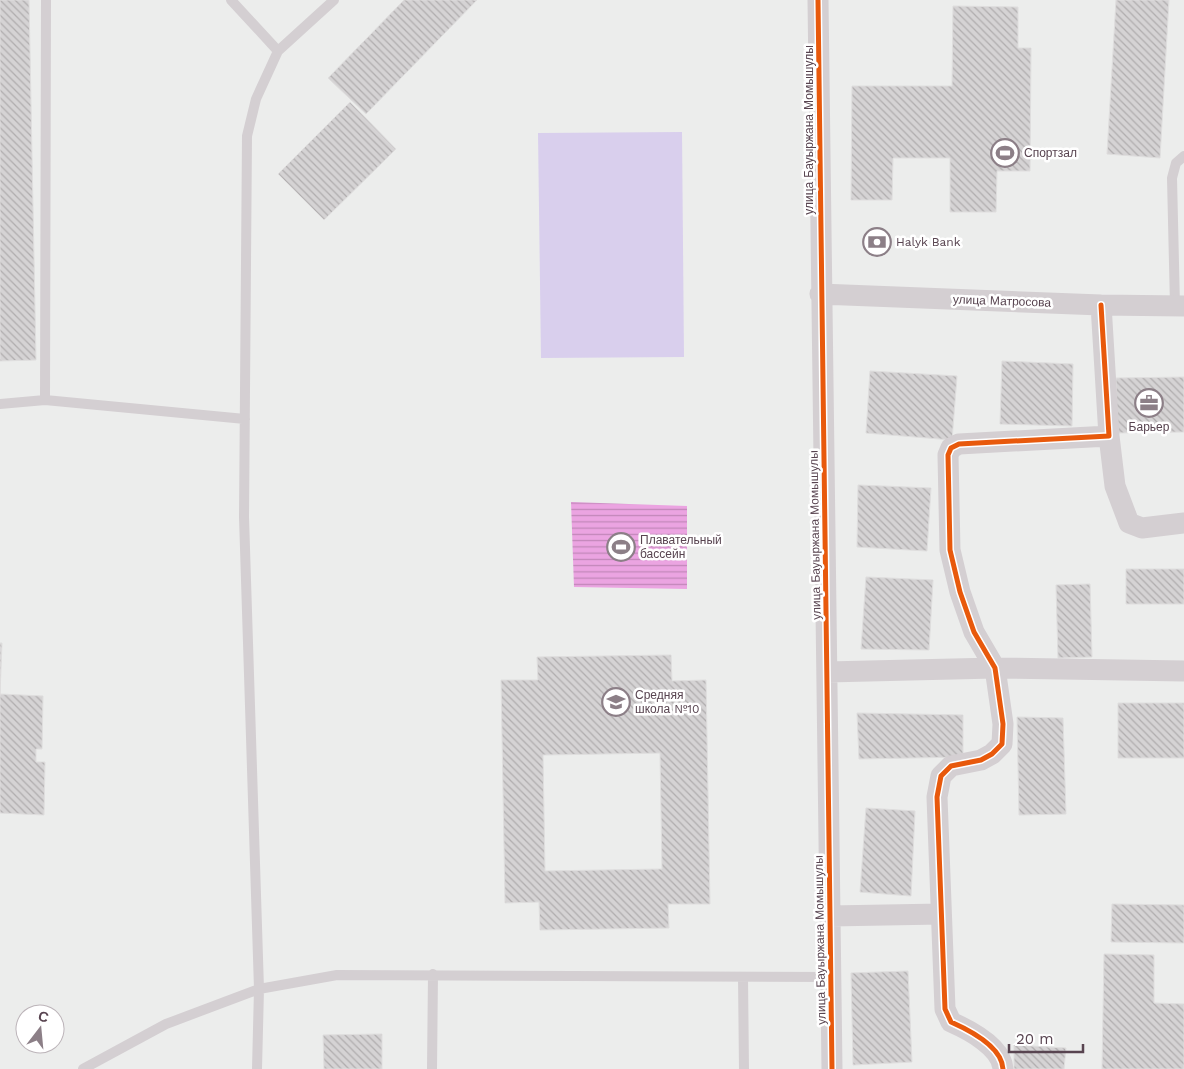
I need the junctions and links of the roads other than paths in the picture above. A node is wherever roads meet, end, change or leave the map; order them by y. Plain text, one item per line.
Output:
1 (46, 0) edge
2 (231, 0) edge
3 (334, 0) edge
4 (818, 0) edge
5 (278, 50) junction
6 (1184, 156) edge
7 (820, 294) junction
8 (1102, 305) junction
9 (1179, 306) edge
10 (45, 400) junction
11 (0, 404) edge
12 (245, 419) junction
13 (1109, 436) junction
14 (1184, 524) edge
15 (995, 668) junction
16 (1184, 671) edge
17 (827, 672) junction
18 (941, 914) junction
19 (830, 916) junction
20 (434, 974) junction
21 (743, 977) junction
22 (831, 977) junction
23 (259, 989) junction
24 (83, 1069) edge
25 (257, 1069) edge
26 (432, 1069) edge
27 (744, 1069) edge
28 (832, 1069) edge
29 (1003, 1069) edge

1 - 10 lane
2 - 5 lane
3 - 5 lane
4 - 7 street, улица Бауыржана Момышулы
5 - 12 lane
6 - 9 lane
7 - 8 street, улица Матросова
7 - 17 street, улица Бауыржана Момышулы
8 - 9 street, улица Матросова
8 - 13 street
10 - 11 lane
10 - 12 lane
12 - 23 lane
13 - 14 street
13 - 15 street
15 - 16 street
15 - 17 street
15 - 18 street
17 - 19 street, улица Бауыржана Момышулы
18 - 19 street
18 - 29 street
19 - 22 street, улица Бауыржана Момышулы
20 - 21 lane
20 - 23 lane
20 - 26 lane
21 - 22 lane
21 - 27 lane
22 - 28 street, улица Бауыржана Момышулы
23 - 24 lane
23 - 25 lane

